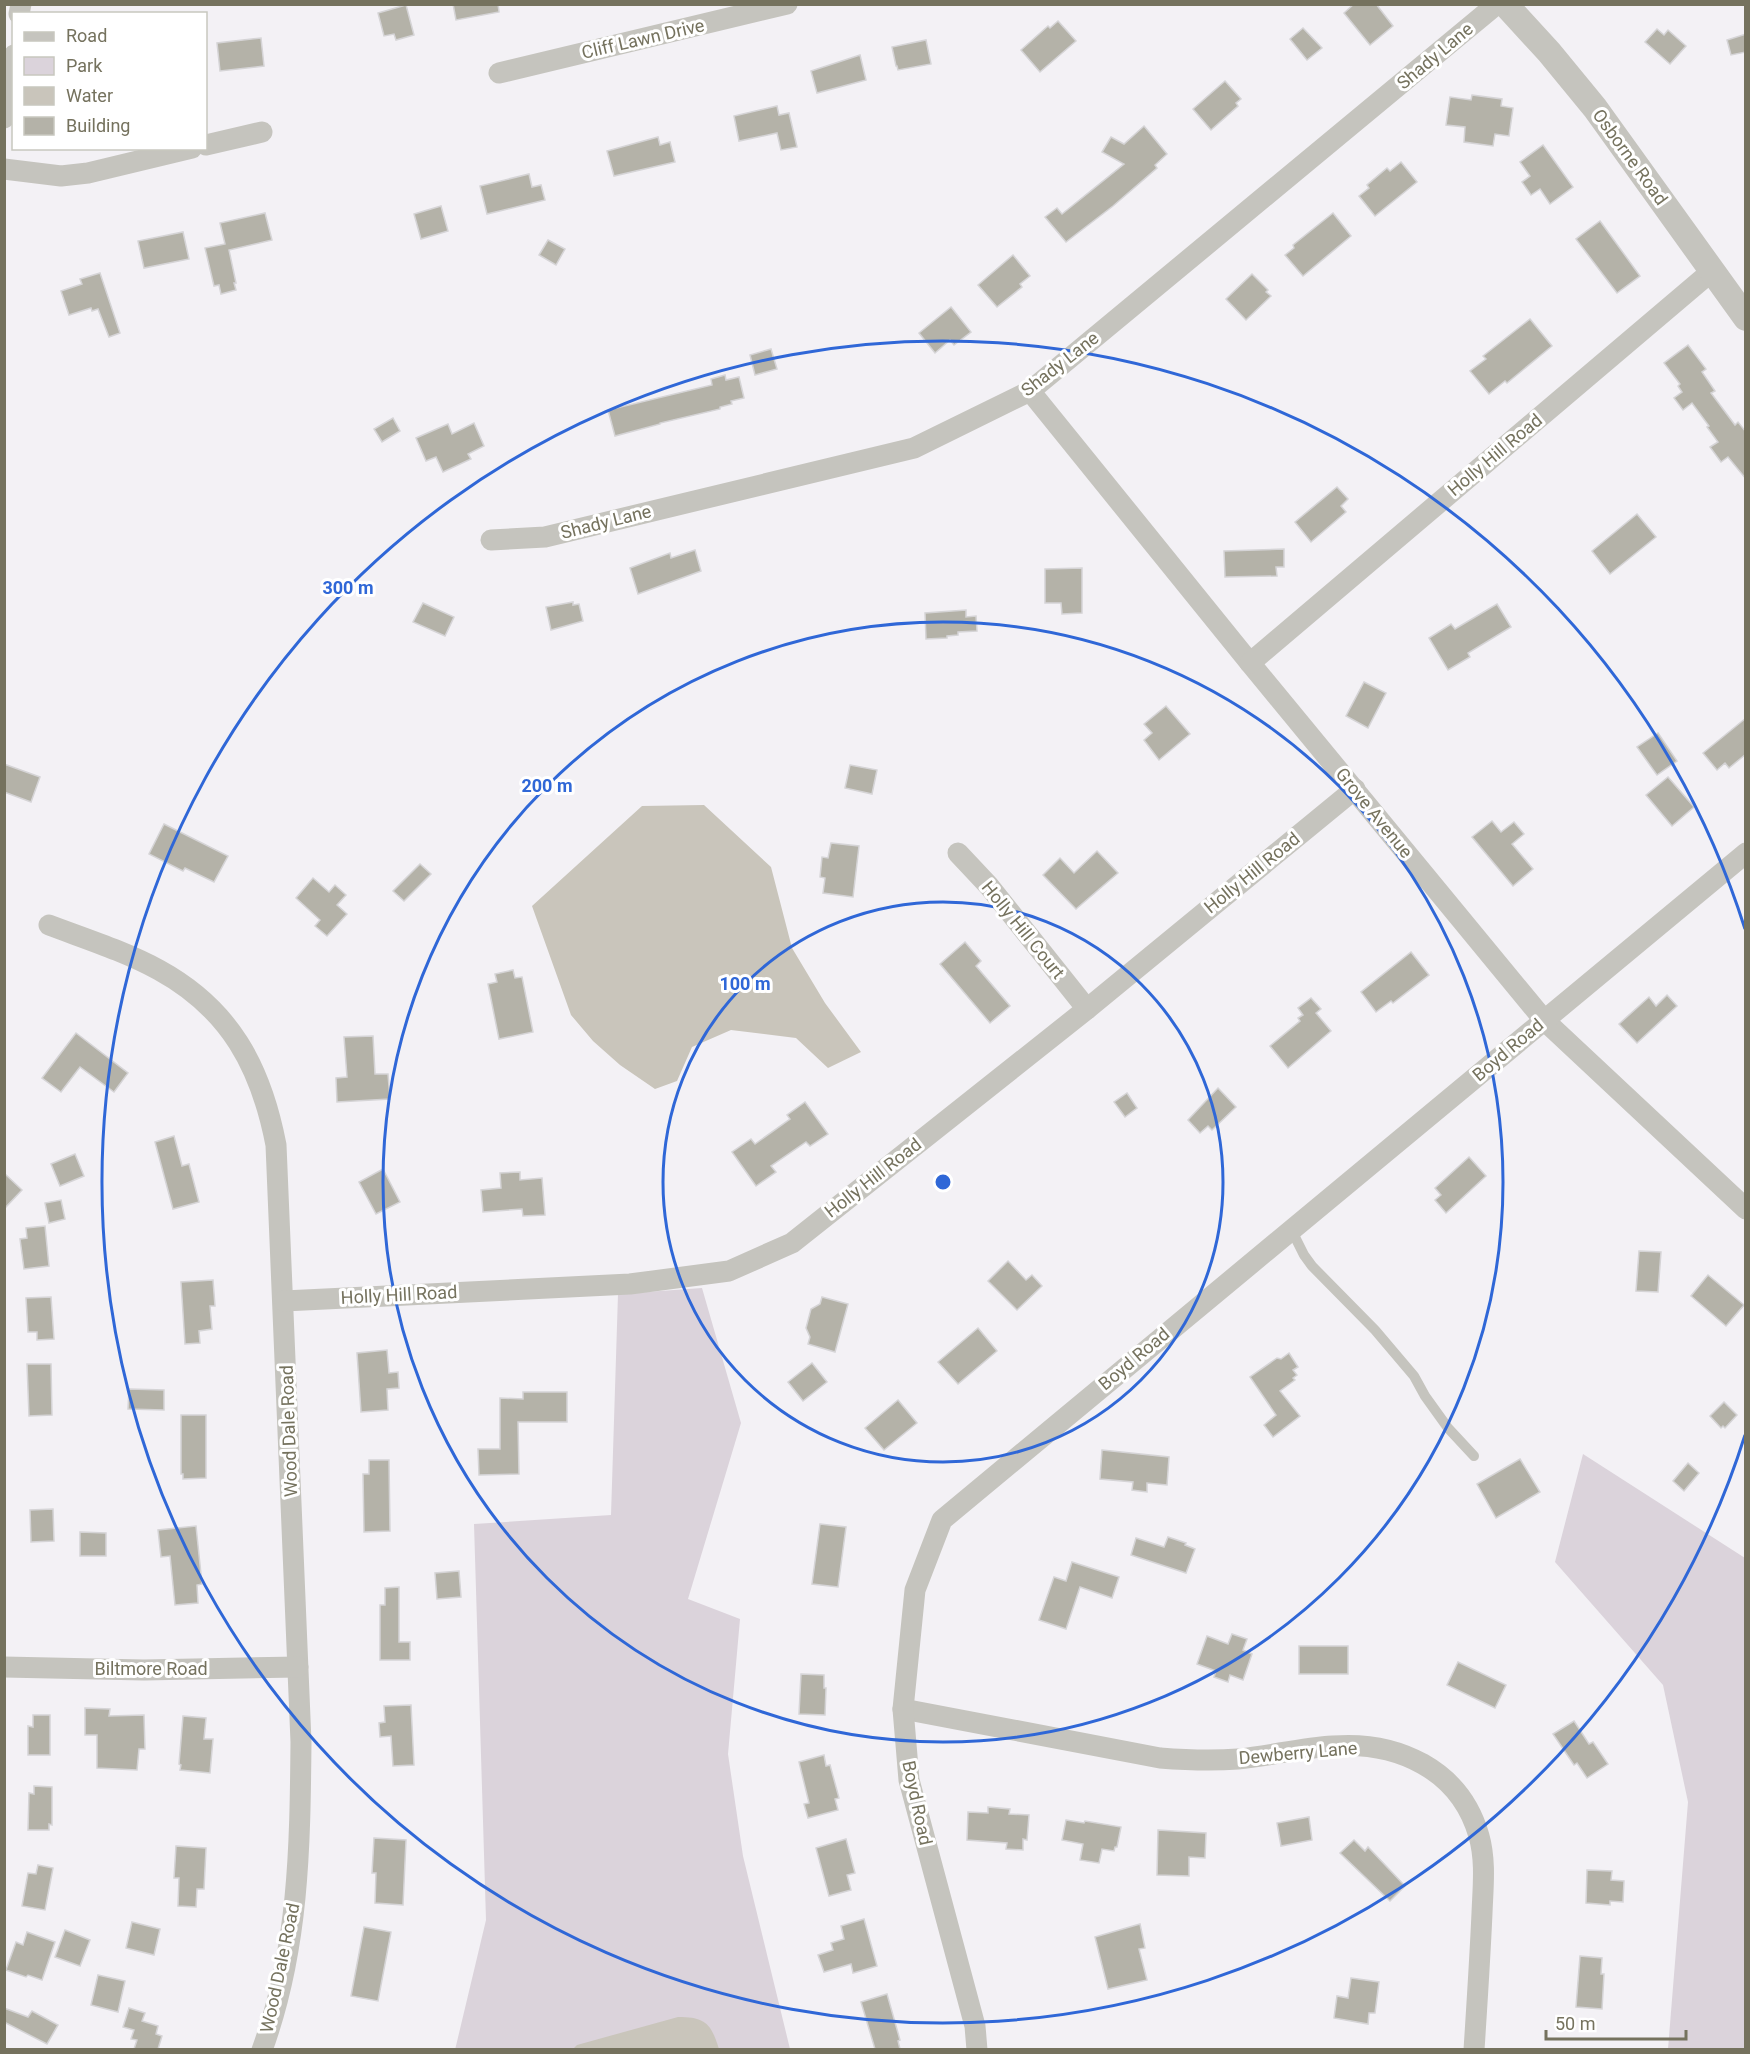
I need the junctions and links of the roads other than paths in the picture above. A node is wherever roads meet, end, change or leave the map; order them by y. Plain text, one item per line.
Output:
1 (787, 4) edge
2 (1497, 4) edge
3 (1505, 4) edge
4 (12, 68) edge
5 (499, 73) dead end
6 (4, 118) edge
7 (262, 132) dead end
8 (207, 145) edge
9 (184, 150) edge
10 (4, 169) edge
11 (1712, 271) junction
12 (1746, 318) edge
13 (1030, 391) junction
14 (491, 540) dead end
15 (1250, 663) junction
16 (1355, 789) junction
17 (958, 852) dead end
18 (1746, 853) edge
19 (49, 925) dead end
20 (1087, 1009) junction
21 (1544, 1020) junction
22 (1746, 1209) edge
23 (1291, 1229) junction
24 (284, 1301) junction
25 (1474, 1456) dead end
26 (4, 1667) edge
27 (298, 1667) junction
28 (903, 1708) junction
29 (262, 2049) edge
30 (977, 2049) edge
31 (1474, 2049) edge

1 - 5 street, Cliff Lawn Drive
2 - 13 street, Shady Lane
3 - 11 street, Osborne Road
4 - 6 street
7 - 8 street
9 - 10 street
11 - 12 street, Osborne Road
11 - 15 street, Holly Hill Road
13 - 14 street, Shady Lane
13 - 15 street, Grove Avenue
15 - 16 street, Grove Avenue
16 - 20 street, Holly Hill Road
16 - 21 street, Grove Avenue
17 - 20 street, Holly Hill Court
18 - 21 street, Boyd Road
19 - 24 street, Wood Dale Road
20 - 24 street, Holly Hill Road
21 - 22 street, Grove Avenue
21 - 23 street, Boyd Road
23 - 25 lane
23 - 28 street, Boyd Road
24 - 27 street, Wood Dale Road
26 - 27 street, Biltmore Road
27 - 29 street, Wood Dale Road
28 - 30 street, Boyd Road
28 - 31 street, Dewberry Lane

